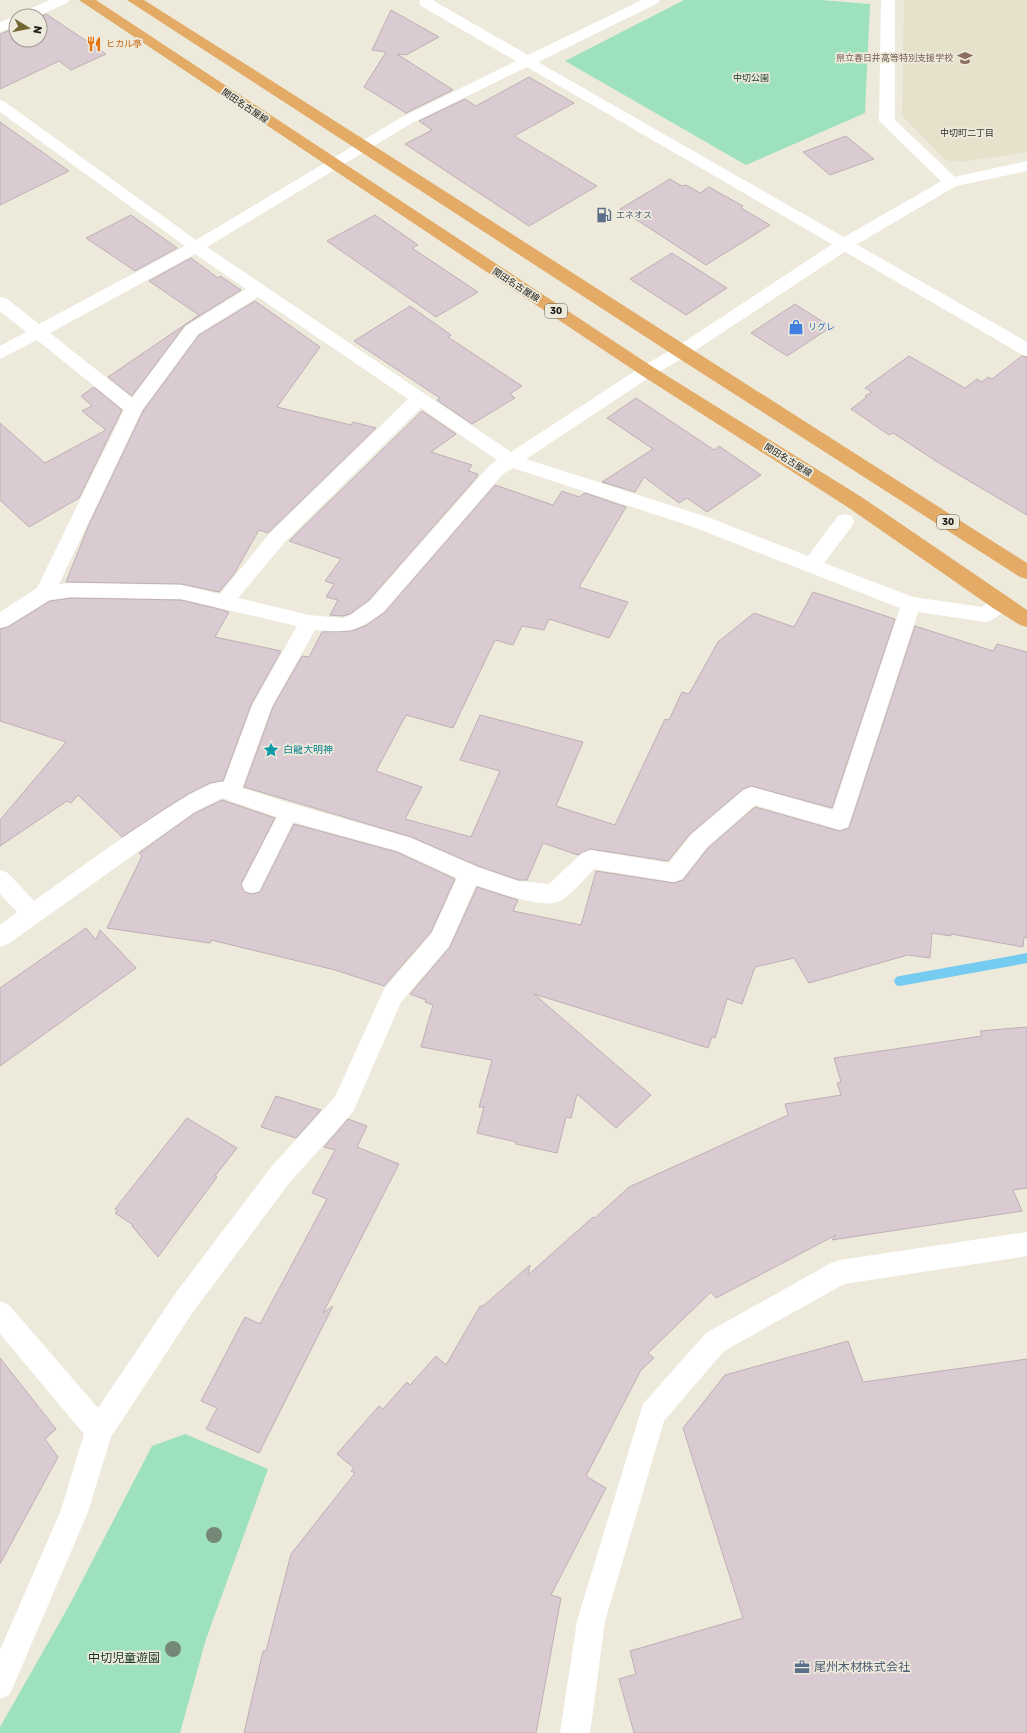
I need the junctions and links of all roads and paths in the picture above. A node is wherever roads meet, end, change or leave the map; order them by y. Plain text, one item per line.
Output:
1 (62, 0) edge
2 (86, 0) edge
3 (134, 0) edge
4 (427, 0) edge
5 (653, 0) edge
6 (888, 0) edge
7 (44, 8) edge
8 (528, 62) junction
9 (0, 105) edge
10 (362, 144) junction
11 (332, 163) junction
12 (1027, 166) edge
13 (951, 182) junction
14 (843, 245) junction
15 (196, 247) junction
16 (258, 289) junction
17 (0, 302) edge
18 (38, 333) junction
19 (1027, 350) edge
20 (681, 352) junction
21 (0, 353) edge
22 (647, 371) junction
23 (419, 399) junction
24 (134, 408) junction
25 (510, 460) junction
26 (845, 521) dead end
27 (812, 565) junction
28 (1027, 572) edge
29 (45, 593) junction
30 (224, 602) junction
31 (1000, 603) junction
32 (912, 604) junction
33 (1027, 620) edge
34 (0, 621) edge
35 (310, 622) junction
36 (230, 793) junction
37 (289, 812) junction
38 (470, 874) junction
39 (0, 879) edge
40 (252, 885) dead end
41 (33, 914) junction
42 (0, 937) edge
43 (1027, 1244) edge
44 (0, 1314) edge
45 (99, 1430) junction
46 (0, 1684) edge
47 (574, 1733) edge

1 - 7 street
2 - 11 main road, 関田名古屋線 / 30
3 - 10 main road, 30
4 - 8 street
5 - 8 street
6 - 13 street
8 - 10 street
8 - 14 street
9 - 15 street
10 - 11 street
10 - 20 main road, 30
11 - 15 street
11 - 22 main road, 関田名古屋線 / 30
12 - 13 street
13 - 14 street
14 - 19 street
14 - 20 street
15 - 16 street
15 - 18 street
16 - 23 street
16 - 24 street
17 - 18 street
18 - 21 street
18 - 24 street
20 - 22 street
20 - 28 main road, 30
22 - 25 street
22 - 31 main road, 関田名古屋線 / 30
23 - 25 street
23 - 30 street
24 - 29 street
25 - 27 street
25 - 35 street
26 - 27 street
27 - 32 street
29 - 30 street
29 - 34 street
30 - 35 street
31 - 32 street
31 - 33 main road, 関田名古屋線 / 30
32 - 38 street
35 - 36 street
36 - 37 street
36 - 41 street
37 - 38 street
37 - 40 lane
38 - 45 street
39 - 41 street
41 - 42 street
43 - 47 street
44 - 45 street
45 - 46 street

